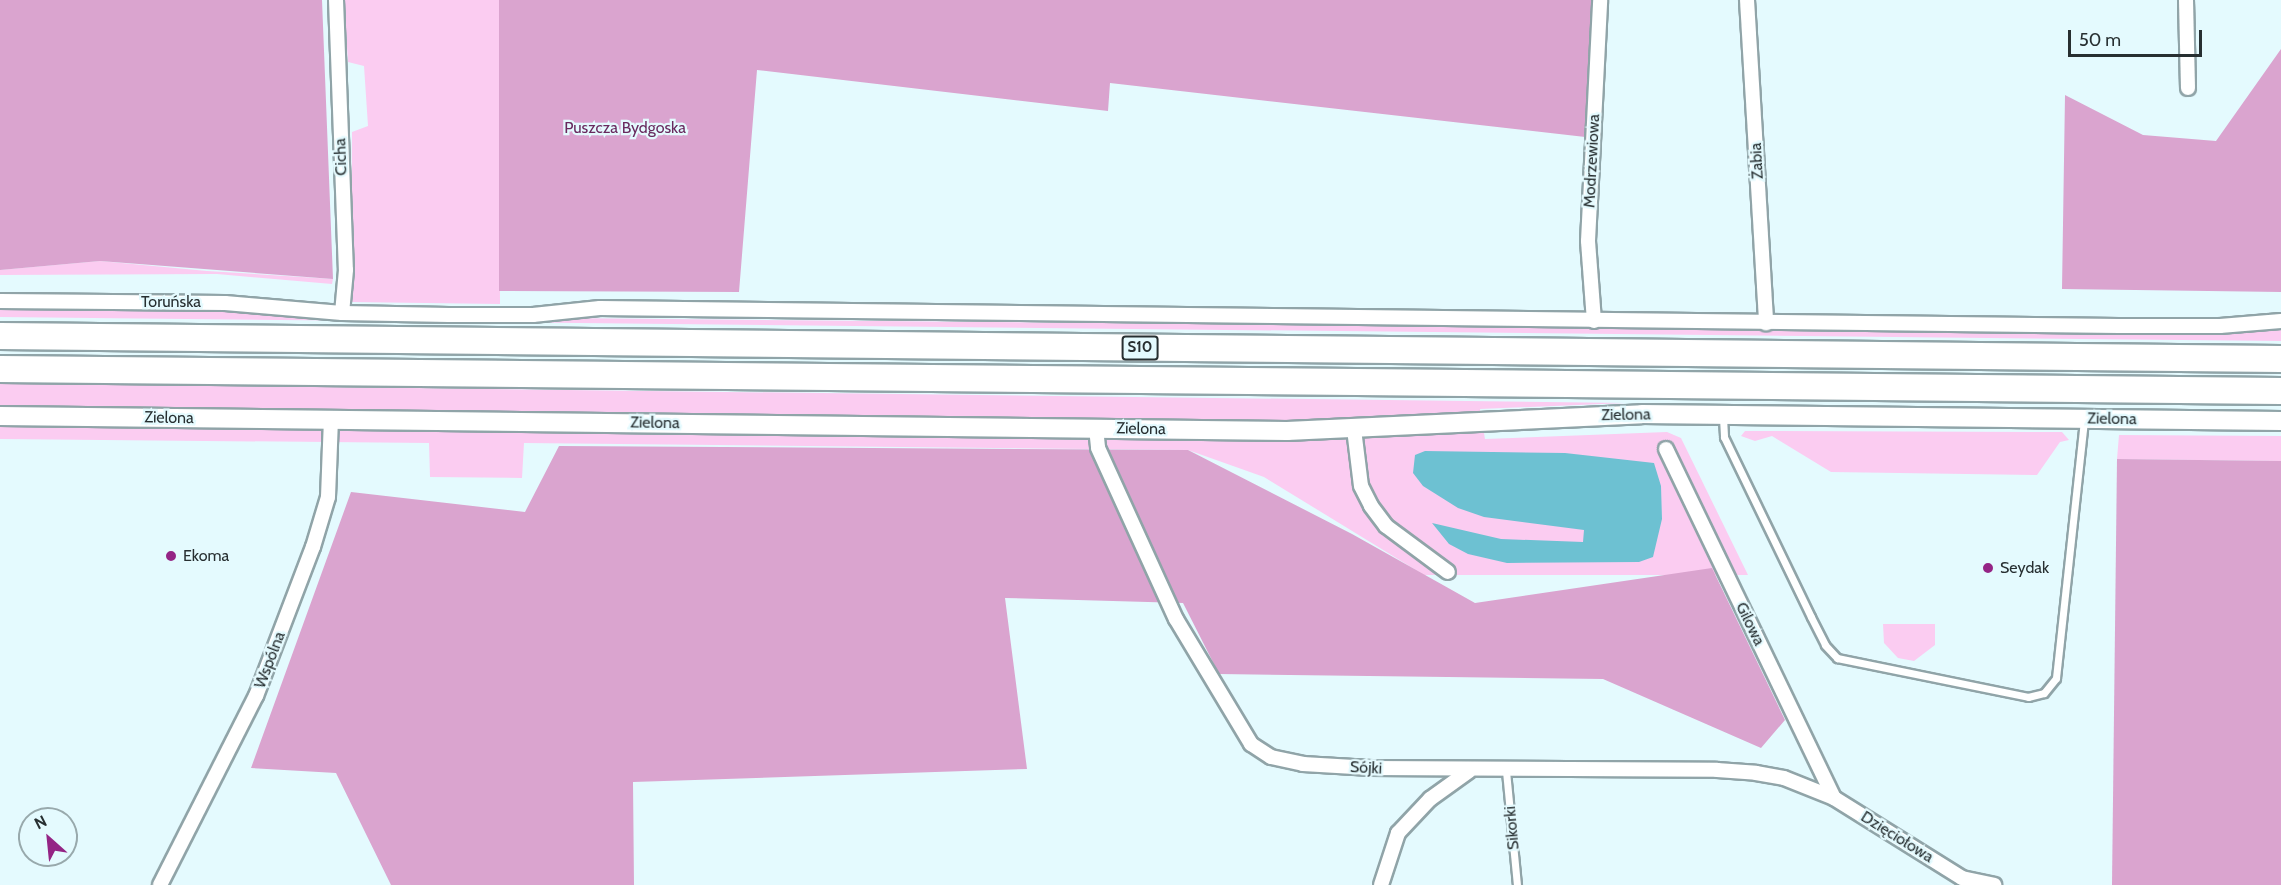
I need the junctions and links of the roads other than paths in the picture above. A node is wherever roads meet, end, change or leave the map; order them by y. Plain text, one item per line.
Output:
1 (336, 0) edge
2 (1600, 0) edge
3 (1747, 0) edge
4 (2186, 0) edge
5 (2188, 88) dead end
6 (0, 301) edge
7 (342, 313) junction
8 (1594, 321) junction
9 (2281, 321) edge
10 (1766, 323) junction
11 (0, 336) edge
12 (2281, 359) edge
13 (0, 369) edge
14 (2281, 391) edge
15 (1723, 415) junction
16 (0, 416) edge
17 (2084, 419) junction
18 (331, 420) junction
19 (2281, 422) edge
20 (1096, 428) junction
21 (1354, 429) junction
22 (1666, 448) dead end
23 (1448, 572) dead end
24 (1469, 771) junction
25 (1506, 771) junction
26 (1834, 798) junction
27 (160, 885) edge
28 (1381, 885) edge
29 (1517, 885) edge
30 (1994, 885) edge

1 - 7 street, Cicha
2 - 8 street, Modrzewiowa
3 - 10 street, Żabia
4 - 5 street
6 - 7 street, Toruńska
7 - 8 street
8 - 10 street
9 - 10 street
11 - 12 highway, S10
13 - 14 highway, S10
15 - 17 street, Zielona
15 - 17 lane
15 - 21 street, Zielona
16 - 18 street, Zielona
17 - 19 street, Zielona
18 - 20 street, Zielona
18 - 27 street, Wspólna
20 - 21 street, Zielona
20 - 24 street, Sójki
21 - 23 street
22 - 26 street, Gilowa
24 - 25 street, Sójki
24 - 28 street
25 - 26 street, Sójki
25 - 29 lane, Sikorki
26 - 30 street, Dzięciołowa

